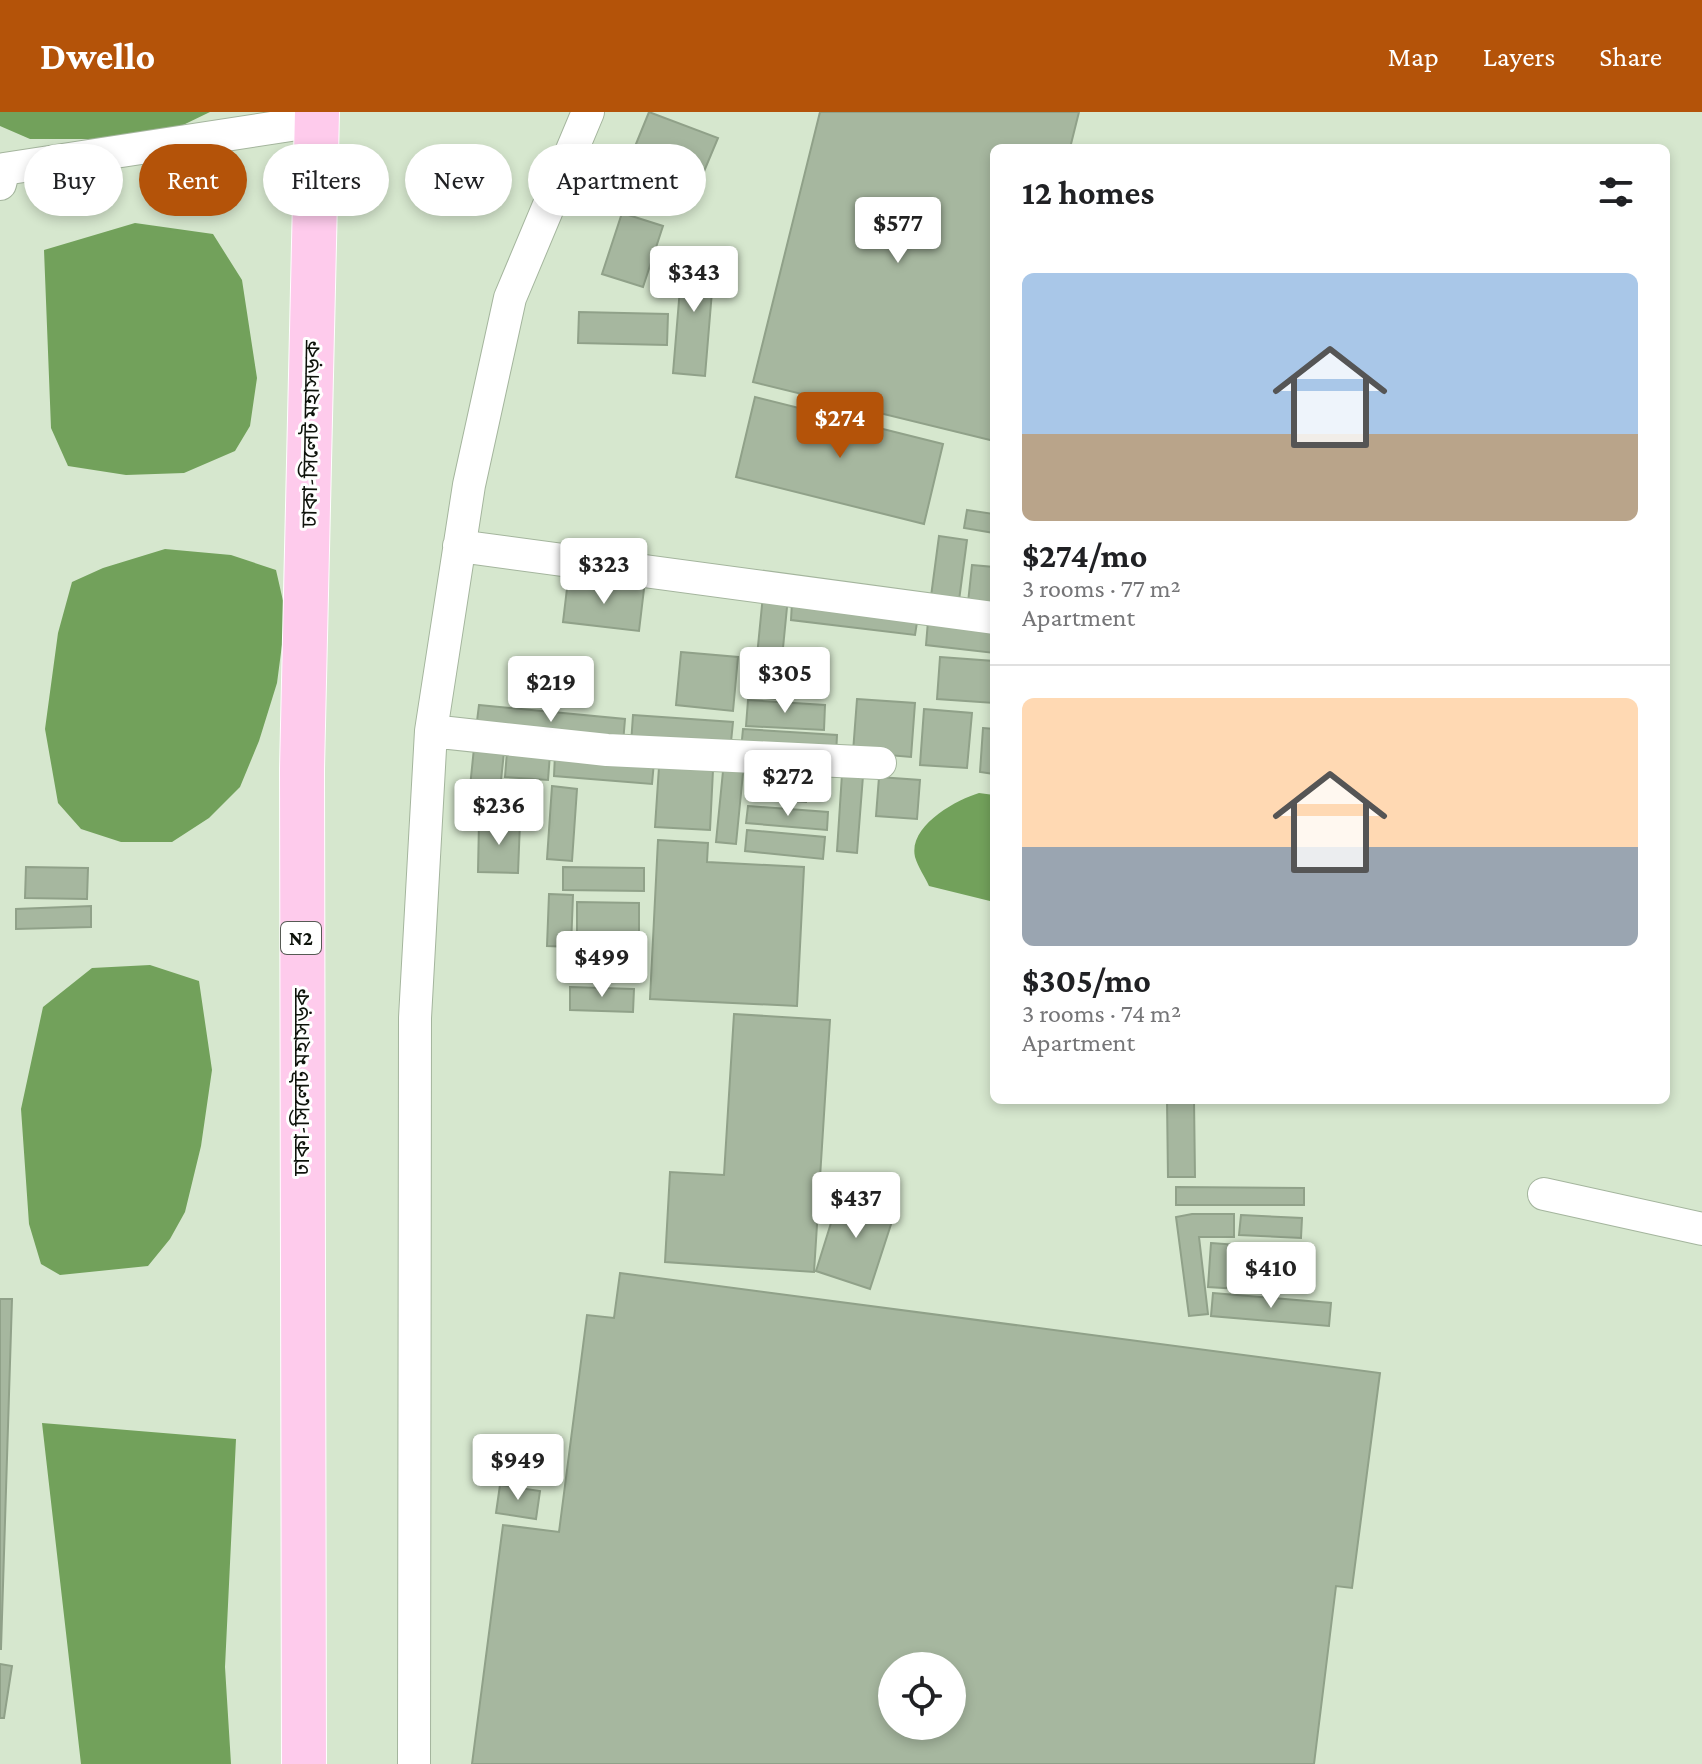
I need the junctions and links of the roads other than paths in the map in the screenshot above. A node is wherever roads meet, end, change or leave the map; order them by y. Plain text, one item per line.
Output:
1 (588, 112) edge
2 (317, 116) edge
3 (0, 184) edge
4 (459, 546) junction
5 (990, 617) edge
6 (431, 731) junction
7 (880, 763) dead end
8 (1544, 1194) dead end
9 (1702, 1229) edge
10 (304, 1764) edge
11 (414, 1764) edge

1 - 4 street
2 - 3 street
2 - 10 highway, ঢাকা-সিলেট মহাসড়ক / N2
4 - 5 street
4 - 6 street
6 - 7 street
6 - 11 street
8 - 9 street

